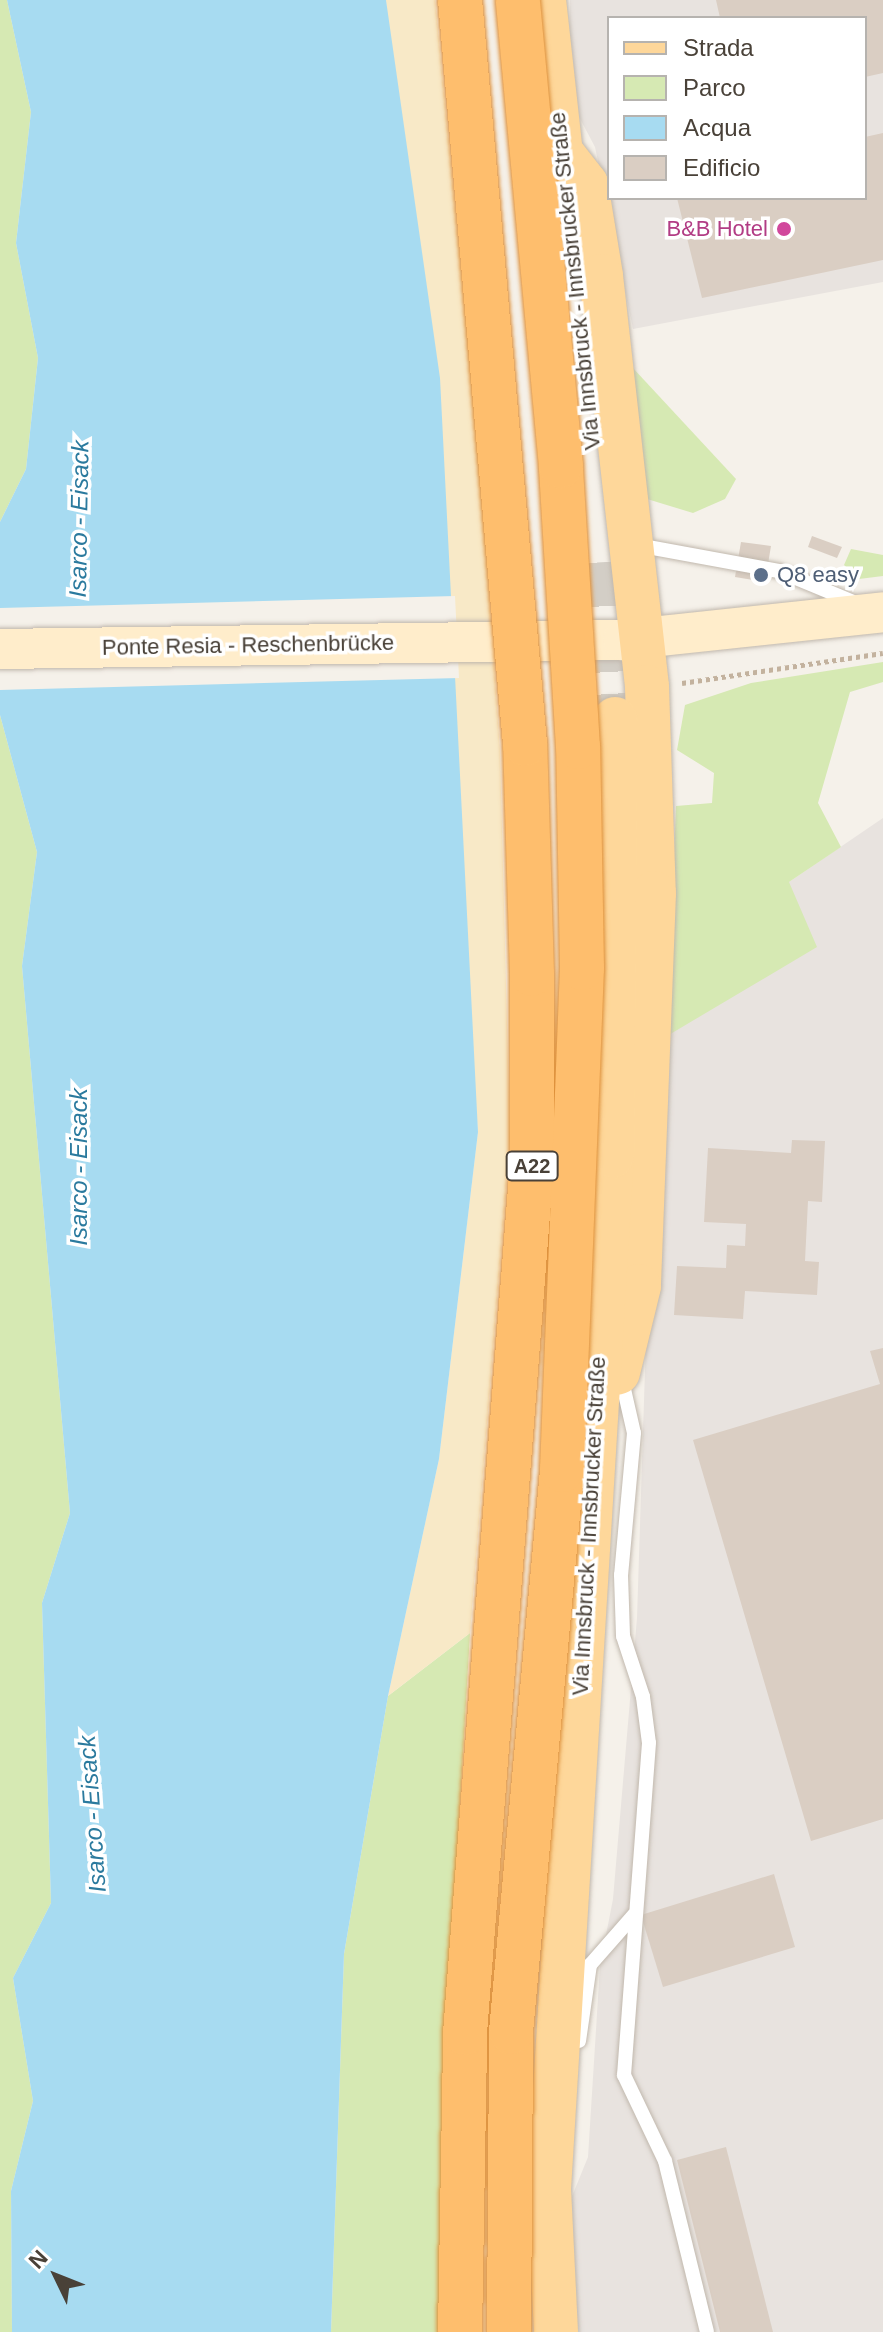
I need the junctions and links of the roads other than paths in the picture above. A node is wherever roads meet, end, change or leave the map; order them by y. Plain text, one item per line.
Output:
1 (460, 0) edge
2 (518, 0) edge
3 (544, 0) edge
4 (619, 553) junction
5 (882, 612) edge
6 (643, 638) junction
7 (0, 649) edge
8 (615, 719) tunnel mouth
9 (619, 1368) junction
10 (594, 1429) junction
11 (634, 1914) junction
12 (553, 2117) junction
13 (460, 2332) edge
14 (509, 2332) edge
15 (556, 2332) edge
16 (707, 2332) edge

1 - 13 highway, A22, bridge
2 - 14 highway, A22, bridge
3 - 4 main road, Via Innsbruck - Innsbrucker Straße
4 - 5 lane
4 - 6 main road
5 - 6 main road, Ponte Resia - Reschenbrücke
6 - 7 main road, Ponte Resia - Reschenbrücke
6 - 9 main road
8 - 10 main road, Via Innsbruck - Innsbrucker Straße
9 - 10 main road
9 - 11 lane
10 - 12 main road, Via Innsbruck - Innsbrucker Straße
11 - 12 lane
11 - 16 lane
12 - 15 main road, Via Innsbruck - Innsbrucker Straße

